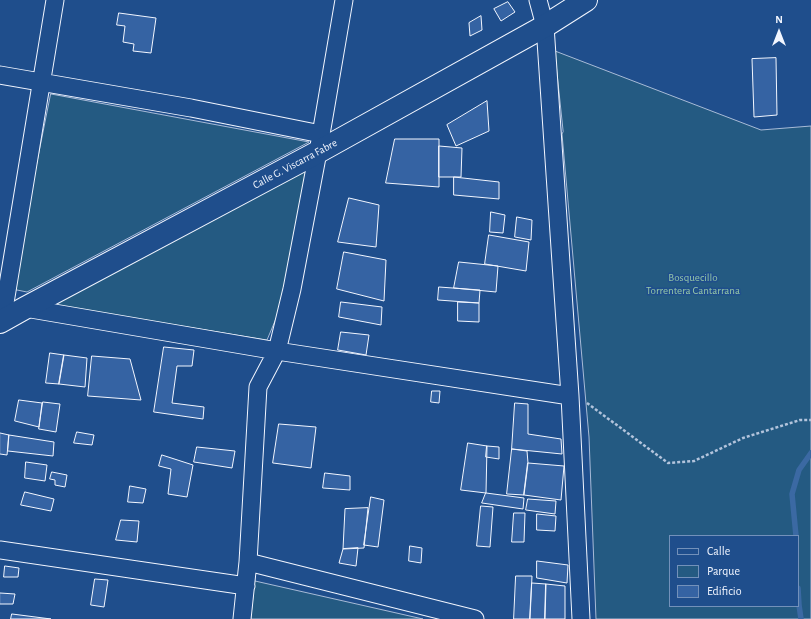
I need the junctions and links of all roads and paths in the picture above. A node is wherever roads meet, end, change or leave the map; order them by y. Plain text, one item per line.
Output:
1 (56, 0) edge
2 (344, 0) edge
3 (538, 0) edge
4 (586, 0) edge
5 (545, 26) junction
6 (0, 75) edge
7 (42, 81) junction
8 (320, 143) junction
9 (3, 289) edge
10 (25, 308) junction
11 (1, 322) edge
12 (277, 351) junction
13 (570, 396) junction
14 (811, 420) edge
15 (0, 550) edge
16 (248, 562) junction
17 (246, 586) junction
18 (242, 619) edge
19 (475, 619) edge
20 (580, 619) edge

1 - 7 street
2 - 8 street
3 - 5 street
4 - 5 street, Calle G. Viscarra Fabre
5 - 8 street, Calle G. Viscarra Fabre
5 - 13 street
6 - 7 street
7 - 8 street
7 - 9 street
8 - 10 street, Calle G. Viscarra Fabre
8 - 12 street
9 - 11 street
10 - 11 street, Calle G. Viscarra Fabre
10 - 12 street
12 - 13 street
12 - 16 street
13 - 14 path
13 - 20 street
15 - 17 street
16 - 17 street
16 - 19 street
17 - 18 street

